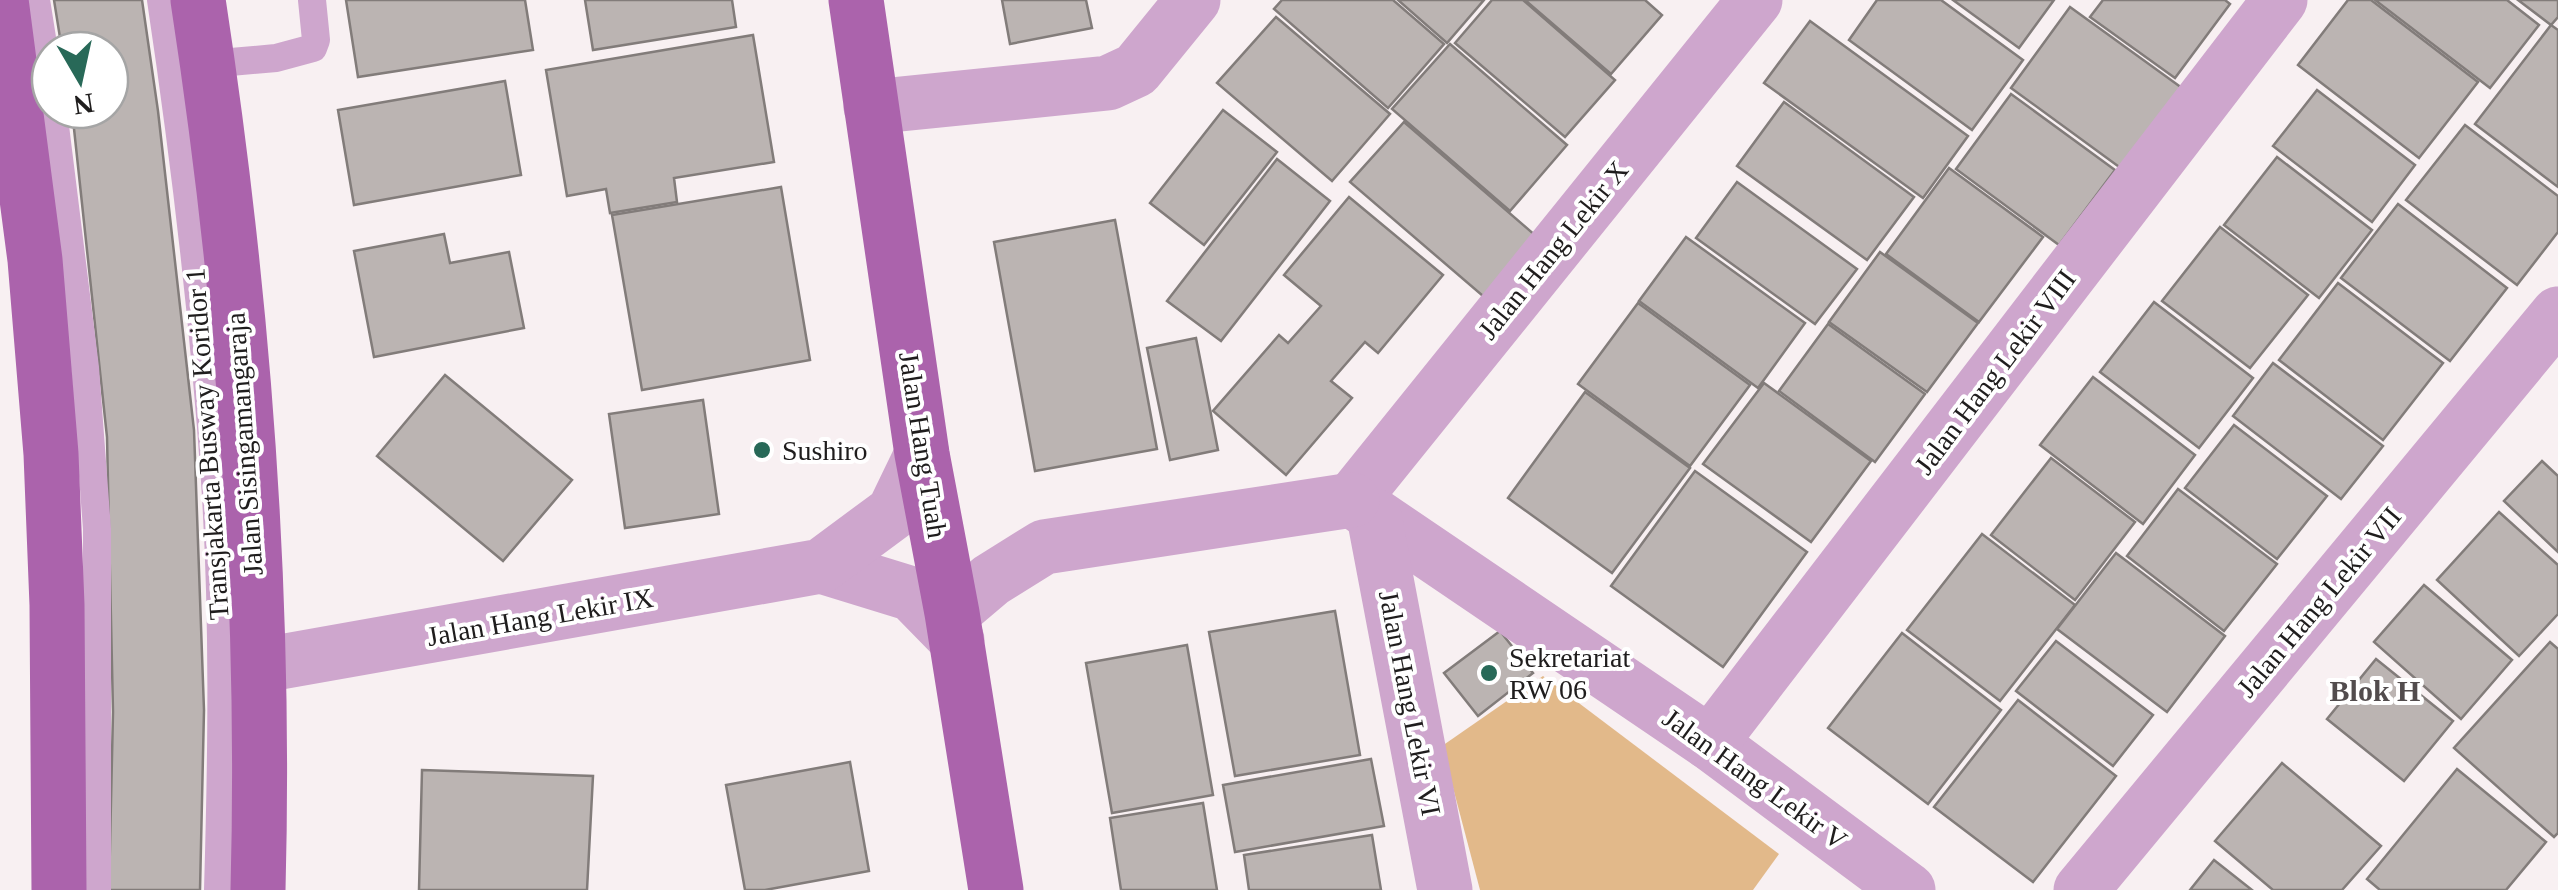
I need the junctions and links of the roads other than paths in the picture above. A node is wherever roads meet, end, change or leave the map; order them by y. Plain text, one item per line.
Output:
1 (1, 0) edge
2 (36, 0) edge
3 (161, 0) edge
4 (198, 0) edge
5 (312, 0) edge
6 (856, 0) edge
7 (1193, 0) edge
8 (1754, 0) edge
9 (2280, 0) edge
10 (41, 30) edge
11 (208, 64) junction
12 (871, 107) junction
13 (55, 130) edge
14 (2558, 314) edge
15 (922, 454) junction
16 (1363, 508) junction
17 (821, 566) junction
18 (954, 627) junction
19 (258, 666) junction
20 (1710, 743) junction
21 (1889, 885) edge
22 (59, 890) edge
23 (97, 890) edge
24 (218, 890) edge
25 (258, 890) edge
26 (996, 890) edge
27 (1445, 890) edge
28 (2080, 890) edge

1 - 22 main road
2 - 10 lane
3 - 24 lane, Transjakarta Busway Koridor 1
4 - 11 main road, Jalan Sisingamangaraja
5 - 11 lane
6 - 12 main road, Jalan Hang Tuah
7 - 12 street
8 - 16 street, Jalan Hang Lekir X
9 - 20 street, Jalan Hang Lekir VIII
11 - 19 main road, Jalan Sisingamangaraja
12 - 15 main road, Jalan Hang Tuah
13 - 23 lane
14 - 28 street, Jalan Hang Lekir VII
15 - 17 street, Jalan Hang Lekir IX
15 - 18 main road, Jalan Hang Tuah
16 - 18 street
16 - 20 street, Jalan Hang Lekir V
16 - 27 street, Jalan Hang Lekir VI
17 - 18 street, Jalan Hang Lekir IX
17 - 19 street, Jalan Hang Lekir IX
18 - 26 main road, Jalan Hang Tuah
19 - 25 main road, Jalan Sisingamangaraja
20 - 21 street, Jalan Hang Lekir V

